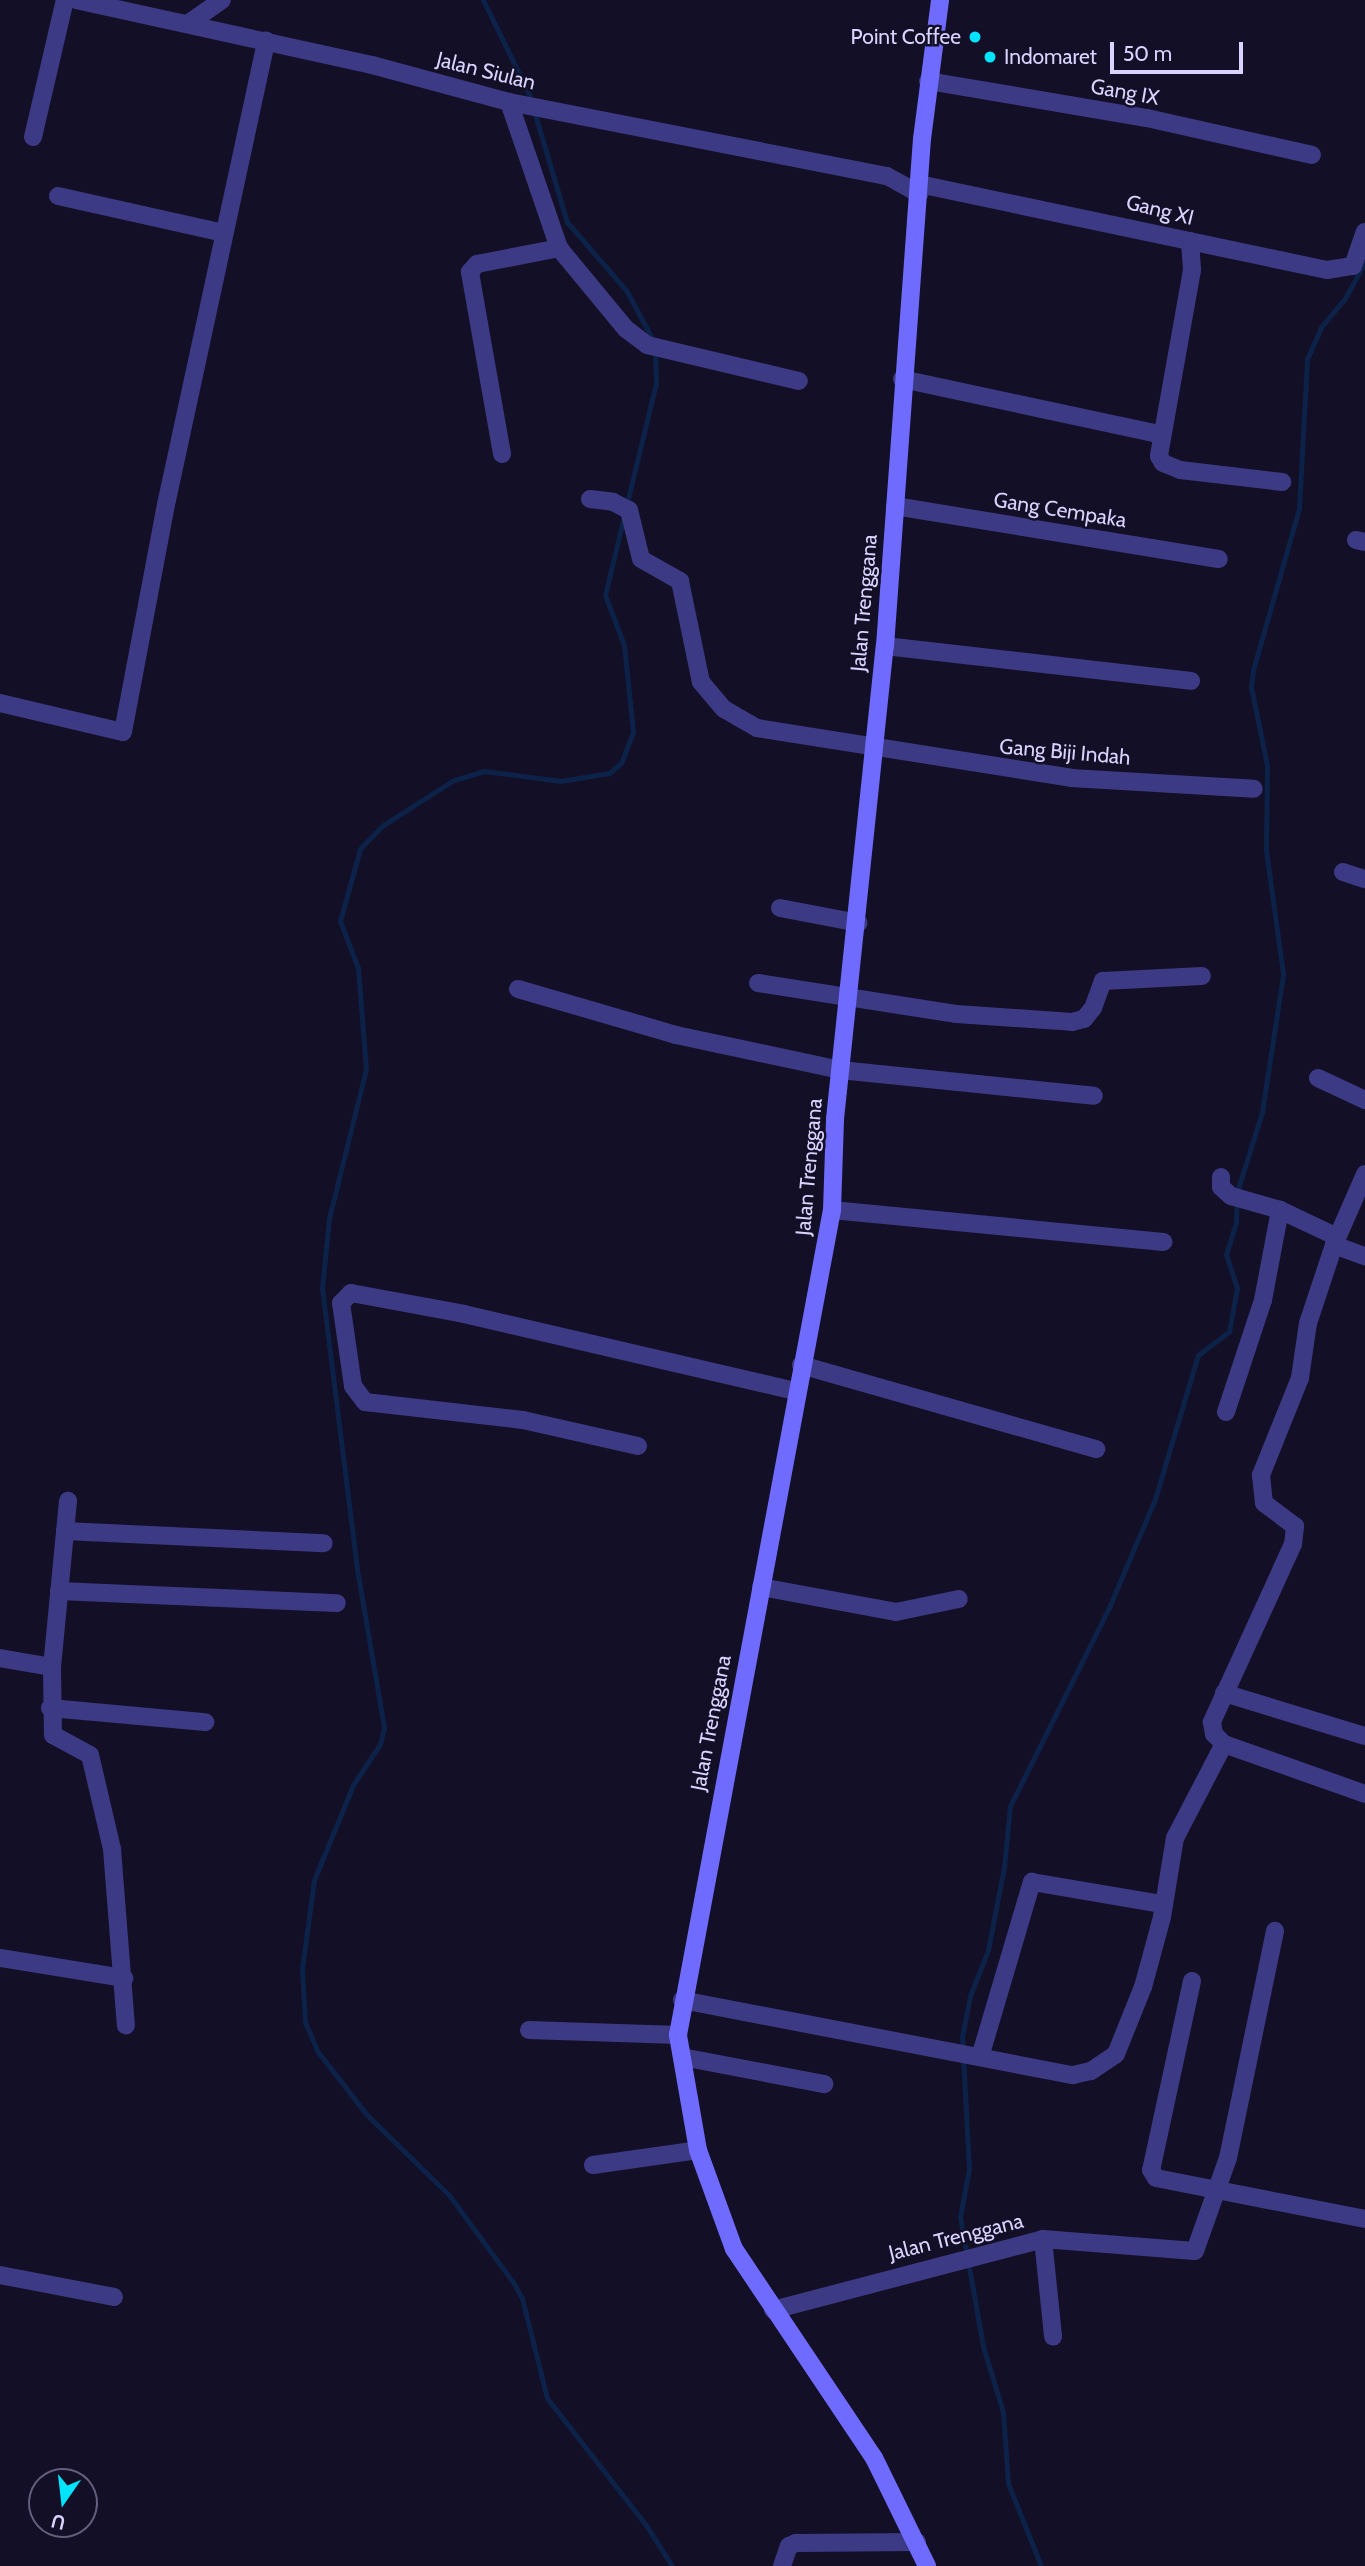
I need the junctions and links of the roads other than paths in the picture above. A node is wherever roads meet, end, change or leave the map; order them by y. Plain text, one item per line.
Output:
1 (65, 0) edge
2 (76, 0) edge
3 (222, 0) edge
4 (940, 0) edge
5 (116, 4) edge
6 (189, 23) junction
7 (257, 39) junction
8 (928, 80) junction
9 (509, 102) junction
10 (33, 137) dead end
11 (1312, 155) dead end
12 (919, 183) junction
13 (58, 196) dead end
14 (1365, 232) edge
15 (225, 233) junction
16 (1190, 242) junction
17 (559, 248) junction
18 (902, 379) junction
19 (799, 381) dead end
20 (1159, 434) junction
21 (502, 454) dead end
22 (1282, 482) dead end
23 (590, 499) dead end
24 (895, 506) junction
25 (1219, 559) dead end
26 (885, 646) junction
27 (1191, 681) dead end
28 (0, 703) edge
29 (872, 750) junction
30 (1254, 789) dead end
31 (1343, 873) dead end
32 (1365, 879) edge
33 (780, 908) dead end
34 (859, 923) junction
35 (1202, 976) dead end
36 (758, 983) dead end
37 (518, 989) dead end
38 (849, 996) junction
39 (840, 1070) junction
40 (1318, 1078) dead end
41 (1094, 1096) dead end
42 (1365, 1100) edge
43 (1365, 1174) edge
44 (1221, 1177) dead end
45 (832, 1210) junction
46 (1280, 1210) junction
47 (1335, 1241) junction
48 (1163, 1242) dead end
49 (1365, 1256) edge
50 (801, 1365) junction
51 (795, 1391) junction
52 (1226, 1412) dead end
53 (638, 1446) dead end
54 (1096, 1449) dead end
55 (68, 1501) dead end
56 (65, 1531) junction
57 (324, 1543) dead end
58 (761, 1587) junction
59 (59, 1591) junction
60 (959, 1599) dead end
61 (337, 1603) dead end
62 (0, 1658) edge
63 (52, 1667) junction
64 (1224, 1693) junction
65 (50, 1708) junction
66 (205, 1721) dead end
67 (1365, 1736) edge
68 (1224, 1744) junction
69 (1365, 1794) edge
70 (1162, 1904) junction
71 (1275, 1931) dead end
72 (0, 1958) edge
73 (124, 1978) junction
74 (1192, 1981) dead end
75 (681, 2000) junction
76 (126, 2025) dead end
77 (529, 2031) dead end
78 (678, 2035) junction
79 (682, 2057) junction
80 (980, 2057) junction
81 (824, 2084) dead end
82 (698, 2150) junction
83 (593, 2165) dead end
84 (1217, 2190) junction
85 (1365, 2219) edge
86 (1043, 2239) junction
87 (0, 2275) edge
88 (114, 2297) dead end
89 (773, 2310) junction
90 (1053, 2336) dead end
91 (917, 2542) junction
92 (782, 2566) edge
93 (926, 2566) edge

1 - 10 street
2 - 5 street, Jalan Siulan
3 - 6 street
4 - 8 main road, Jalan Trenggana
5 - 6 street, Jalan Siulan
6 - 7 street, Jalan Siulan
7 - 9 street, Jalan Siulan
7 - 15 street
8 - 11 street, Gang IX
8 - 12 main road, Jalan Trenggana
9 - 12 street, Jalan Siulan
9 - 17 street
12 - 16 street, Gang XI
12 - 18 main road, Jalan Trenggana
13 - 15 street
14 - 16 street, Gang XI
15 - 28 street
16 - 20 street
17 - 19 street
17 - 21 street
18 - 20 street
18 - 24 main road, Jalan Trenggana
20 - 22 street
23 - 29 street, Gang Biji Indah
24 - 25 street, Gang Cempaka
24 - 26 main road, Jalan Trenggana
26 - 27 street
26 - 29 main road, Jalan Trenggana
29 - 30 street, Gang Biji Indah
29 - 34 main road, Jalan Trenggana
31 - 32 street
33 - 34 street
34 - 38 main road, Jalan Trenggana
35 - 38 street
36 - 38 street
37 - 39 street
38 - 39 main road, Jalan Trenggana
39 - 41 street
39 - 45 main road, Jalan Trenggana
40 - 42 street
43 - 47 street
44 - 46 street
45 - 48 street
45 - 50 main road, Jalan Trenggana
46 - 47 street
46 - 52 street
47 - 49 street
47 - 64 street
50 - 51 main road, Jalan Trenggana
50 - 54 street
51 - 53 street
51 - 58 main road, Jalan Trenggana
55 - 56 street
56 - 57 street
56 - 59 street
58 - 60 street
58 - 75 main road, Jalan Trenggana
59 - 61 street
59 - 63 street
62 - 63 street
63 - 65 street
64 - 67 street
64 - 68 street
65 - 66 street
65 - 73 street
68 - 69 street
68 - 70 street
70 - 80 street
70 - 80 street
71 - 84 street
72 - 73 street
73 - 76 street
74 - 84 street
75 - 78 main road, Jalan Trenggana
75 - 80 street
77 - 78 street
78 - 79 main road, Jalan Trenggana
79 - 81 street
79 - 82 main road, Jalan Trenggana
82 - 83 street
82 - 89 main road, Jalan Trenggana
84 - 85 street
84 - 86 street, Jalan Trenggana
86 - 89 street, Jalan Trenggana
86 - 90 street
87 - 88 street
89 - 91 main road, Jalan Trenggana
91 - 92 street
91 - 93 main road, Jalan Trenggana

